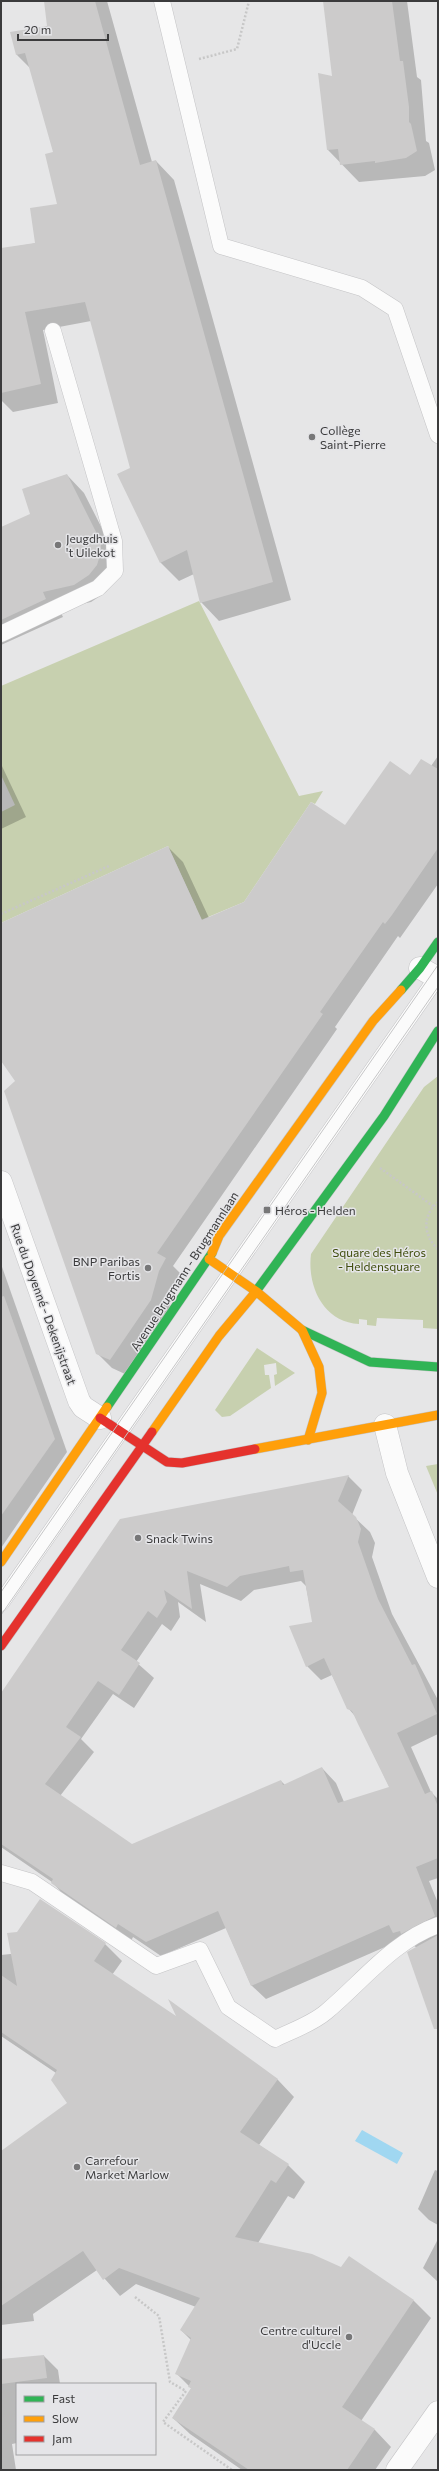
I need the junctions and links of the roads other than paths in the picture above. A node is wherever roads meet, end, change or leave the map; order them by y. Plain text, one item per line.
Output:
1 (162, 1) edge
2 (53, 331) dead end
3 (438, 435) edge
4 (1, 634) edge
5 (438, 942) edge
6 (433, 975) edge
7 (438, 1031) edge
8 (1, 1182) edge
9 (209, 1259) junction
10 (231, 1274) junction
11 (257, 1292) junction
12 (302, 1330) junction
13 (438, 1367) edge
14 (438, 1415) edge
15 (100, 1418) junction
16 (385, 1425) junction
17 (120, 1432) junction
18 (308, 1440) junction
19 (142, 1444) junction
20 (1, 1562) edge
21 (438, 1577) edge
22 (1, 1603) edge
23 (1, 1646) edge
24 (1, 1873) edge
25 (438, 1925) edge
26 (438, 2412) edge
27 (397, 2470) edge

1 - 3 lane
2 - 4 lane
5 - 6 main road, Avenue Brugmann - Brugmannlaan
6 - 9 main road, Avenue Brugmann - Brugmannlaan
6 - 10 lane
7 - 11 main road
8 - 15 street, Rue du Doyenné - Dekenijstraat
9 - 10 main road
9 - 15 main road, Avenue Brugmann - Brugmannlaan
10 - 11 main road
10 - 17 lane
11 - 12 main road
11 - 19 main road
12 - 13 main road
12 - 18 main road
14 - 16 main road
15 - 17 main road
15 - 20 main road, Avenue Brugmann - Brugmannlaan
16 - 18 main road
16 - 21 street
17 - 19 main road
17 - 22 lane
18 - 19 main road
19 - 23 main road
24 - 25 lane
26 - 27 street

